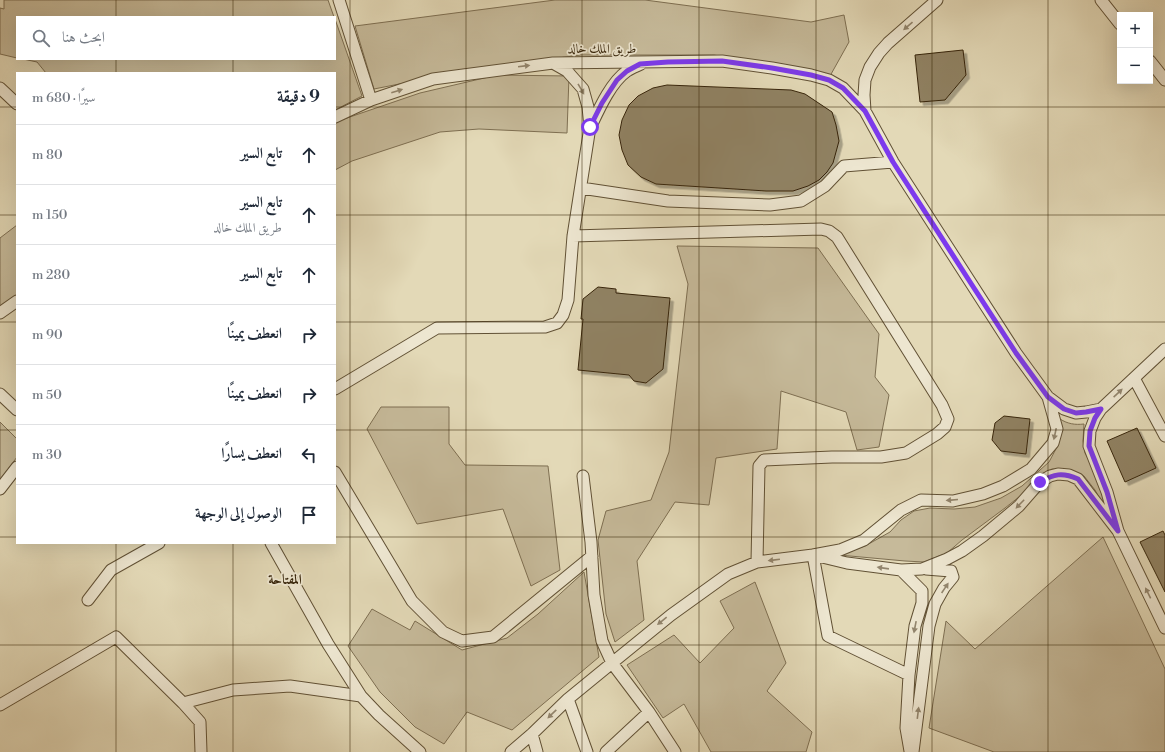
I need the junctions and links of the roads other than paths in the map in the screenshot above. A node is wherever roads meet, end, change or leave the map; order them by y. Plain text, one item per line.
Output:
1 (339, 0) edge
2 (1101, 0) edge
3 (934, 2) edge
4 (1117, 20) edge
5 (668, 62) junction
6 (553, 63) junction
7 (1153, 65) edge
8 (1165, 80) edge
9 (0, 88) edge
10 (371, 100) junction
11 (16, 103) edge
12 (865, 111) junction
13 (336, 118) edge
14 (590, 127) junction
15 (893, 162) junction
16 (581, 188) junction
17 (573, 236) junction
18 (16, 302) edge
19 (0, 313) edge
20 (1165, 349) edge
21 (1134, 378) junction
22 (336, 388) edge
23 (0, 394) edge
24 (1048, 397) junction
25 (16, 409) edge
26 (1101, 409) junction
27 (1165, 436) edge
28 (16, 468) edge
29 (336, 474) edge
30 (583, 476) dead end
31 (0, 489) edge
32 (1118, 531) junction
33 (157, 544) edge
34 (272, 544) edge
35 (813, 555) junction
36 (592, 556) junction
37 (757, 562) junction
38 (922, 569) junction
39 (901, 570) junction
40 (88, 600) dead end
41 (1164, 624) edge
42 (612, 663) junction
43 (909, 675) junction
44 (361, 696) junction
45 (568, 699) junction
46 (183, 703) junction
47 (0, 705) edge
48 (649, 712) junction
49 (532, 734) junction
50 (201, 752) edge
51 (420, 752) edge
52 (511, 752) edge
53 (537, 752) edge
54 (587, 752) edge
55 (606, 752) edge
56 (676, 752) edge
57 (910, 752) edge
58 (914, 752) edge

1 - 10 street
2 - 4 street
3 -> 12 street
5 - 6 street, طريق الملك خالد
5 - 12 street, طريق الملك خالد
5 - 14 street
10 -> 6 street, طريق الملك خالد
6 -> 14 street
7 - 8 street
9 - 11 street
10 - 13 street, طريق الملك خالد
12 - 15 street
14 - 16 street
15 - 16 street
15 - 24 street
16 - 17 street
17 - 22 street
17 - 37 street
18 - 19 street
20 - 21 street
26 -> 21 street
21 - 27 street
23 - 25 street
24 - 26 street
24 -> 35 street
26 - 32 street
28 - 31 street
29 - 36 street
30 - 36 street
32 -> 38 street
41 -> 32 street
33 - 40 street
34 - 44 street
35 -> 37 street
39 -> 35 street
35 - 43 street
36 - 42 street
37 -> 42 street
38 - 39 street
58 -> 38 street
39 -> 43 street
42 - 45 street
42 - 48 street
43 - 57 street
44 - 46 street
44 - 51 street
45 -> 49 street
45 - 54 street
46 - 47 street
46 - 50 street
48 - 55 street
48 - 56 street
49 - 52 street
49 - 53 street

